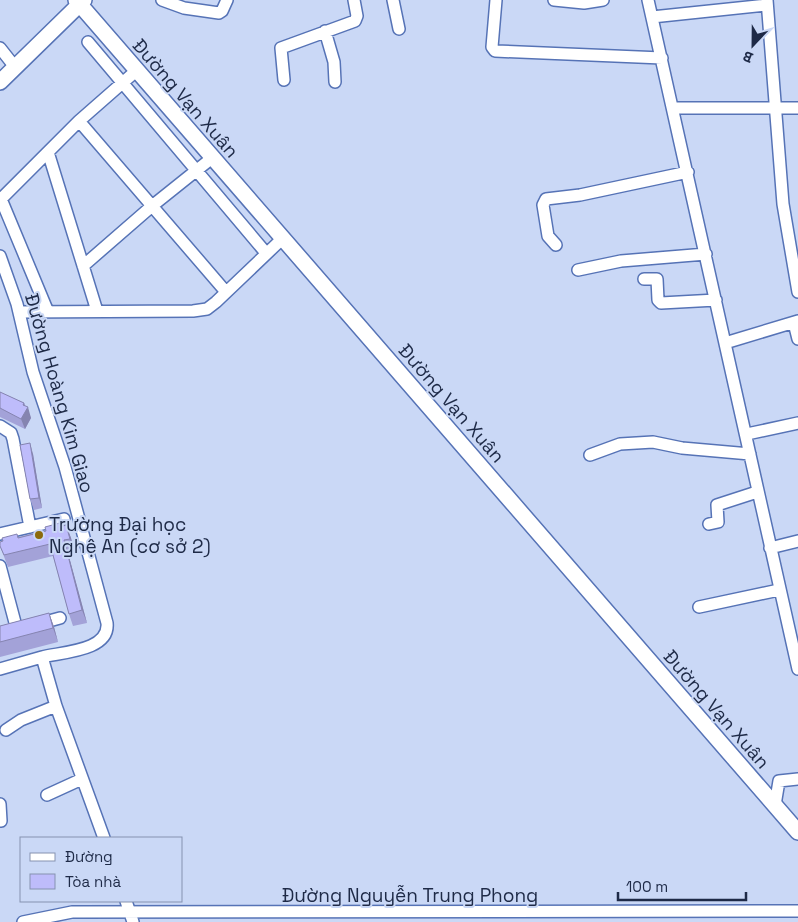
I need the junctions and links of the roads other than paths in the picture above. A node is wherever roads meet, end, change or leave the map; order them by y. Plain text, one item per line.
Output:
1 (162, 0) edge
2 (227, 0) edge
3 (354, 0) edge
4 (393, 0) edge
5 (496, 0) edge
6 (554, 0) edge
7 (603, 0) edge
8 (648, 0) edge
9 (80, 2) edge
10 (767, 3) edge
11 (652, 17) junction
12 (399, 29) dead end
13 (325, 31) junction
14 (88, 42) dead end
15 (0, 48) edge
16 (662, 58) junction
17 (15, 66) junction
18 (136, 71) junction
19 (284, 80) dead end
20 (0, 82) edge
21 (335, 82) dead end
22 (122, 83) junction
23 (673, 108) junction
24 (775, 108) junction
25 (798, 108) edge
26 (79, 121) junction
27 (48, 152) junction
28 (212, 158) junction
29 (196, 170) junction
30 (688, 172) junction
31 (0, 200) edge
32 (152, 206) junction
33 (793, 231) edge
34 (282, 239) junction
35 (556, 245) dead end
36 (266, 253) junction
37 (706, 254) junction
38 (0, 256) edge
39 (84, 266) junction
40 (578, 270) dead end
41 (644, 279) dead end
42 (226, 292) junction
43 (798, 292) edge
44 (716, 300) junction
45 (19, 312) junction
46 (48, 312) junction
47 (97, 312) junction
48 (796, 322) edge
49 (798, 339) edge
50 (725, 343) junction
51 (798, 423) edge
52 (0, 426) edge
53 (747, 434) junction
54 (750, 454) junction
55 (590, 455) dead end
56 (757, 492) junction
57 (64, 520) dead end
58 (709, 524) dead end
59 (30, 527) junction
60 (0, 534) edge
61 (798, 541) edge
62 (770, 548) junction
63 (1, 573) edge
64 (779, 590) junction
65 (699, 608) dead end
66 (60, 618) dead end
67 (42, 657) junction
68 (797, 665) edge
69 (0, 669) edge
70 (56, 706) junction
71 (6, 730) dead end
72 (82, 778) junction
73 (798, 779) edge
74 (47, 795) dead end
75 (0, 804) edge
76 (775, 805) junction
77 (1, 821) edge
78 (798, 832) edge
79 (104, 837) edge
80 (126, 902) edge
81 (798, 911) edge
82 (670, 916) edge
83 (132, 917) edge
84 (547, 917) edge
85 (23, 922) edge

1 - 2 street
3 - 13 street
4 - 12 street
5 - 16 street
6 - 7 street
8 - 11 street
9 - 17 main road
9 - 18 main road, Đường Vạn Xuân
10 - 11 street
10 - 24 street
11 - 16 street
13 - 19 street
13 - 21 street
14 - 22 street
15 - 17 street
16 - 23 street
17 - 20 main road
18 - 22 street
18 - 28 main road, Đường Vạn Xuân
22 - 26 street
22 - 29 street
23 - 24 street
23 - 30 street
24 - 25 street
24 - 33 street
26 - 27 street
26 - 32 street
27 - 31 street
27 - 39 street
28 - 29 street
28 - 34 main road, Đường Vạn Xuân
29 - 32 street
29 - 36 street
30 - 35 street
30 - 37 street
31 - 46 street
32 - 39 street
32 - 42 street
33 - 43 street
34 - 36 street
34 - 76 main road, Đường Vạn Xuân
36 - 42 street
37 - 40 street
37 - 44 street
38 - 45 street, Đường Hoàng Kim Giao
39 - 47 street
41 - 44 street
42 - 47 street
44 - 50 street
45 - 46 street
45 - 67 street, Đường Hoàng Kim Giao
46 - 47 street
48 - 49 street
48 - 50 street
50 - 53 street
51 - 53 street
52 - 59 street
53 - 54 street
54 - 55 street
54 - 56 street
56 - 58 street
56 - 62 street
57 - 59 street
59 - 60 street
61 - 62 street
62 - 64 street
63 - 66 street
64 - 65 street
64 - 68 street
67 - 69 street, Đường Hoàng Kim Giao
67 - 70 street
70 - 71 street
70 - 72 street
72 - 74 street
72 - 79 street
73 - 76 street
75 - 77 street
76 - 78 main road, Đường Vạn Xuân
80 - 83 street
81 - 82 street, Đường Nguyễn Trung Phong
82 - 84 street, Đường Nguyễn Trung Phong
83 - 84 street, Đường Nguyễn Trung Phong
83 - 85 street, Đường Nguyễn Trung Phong

